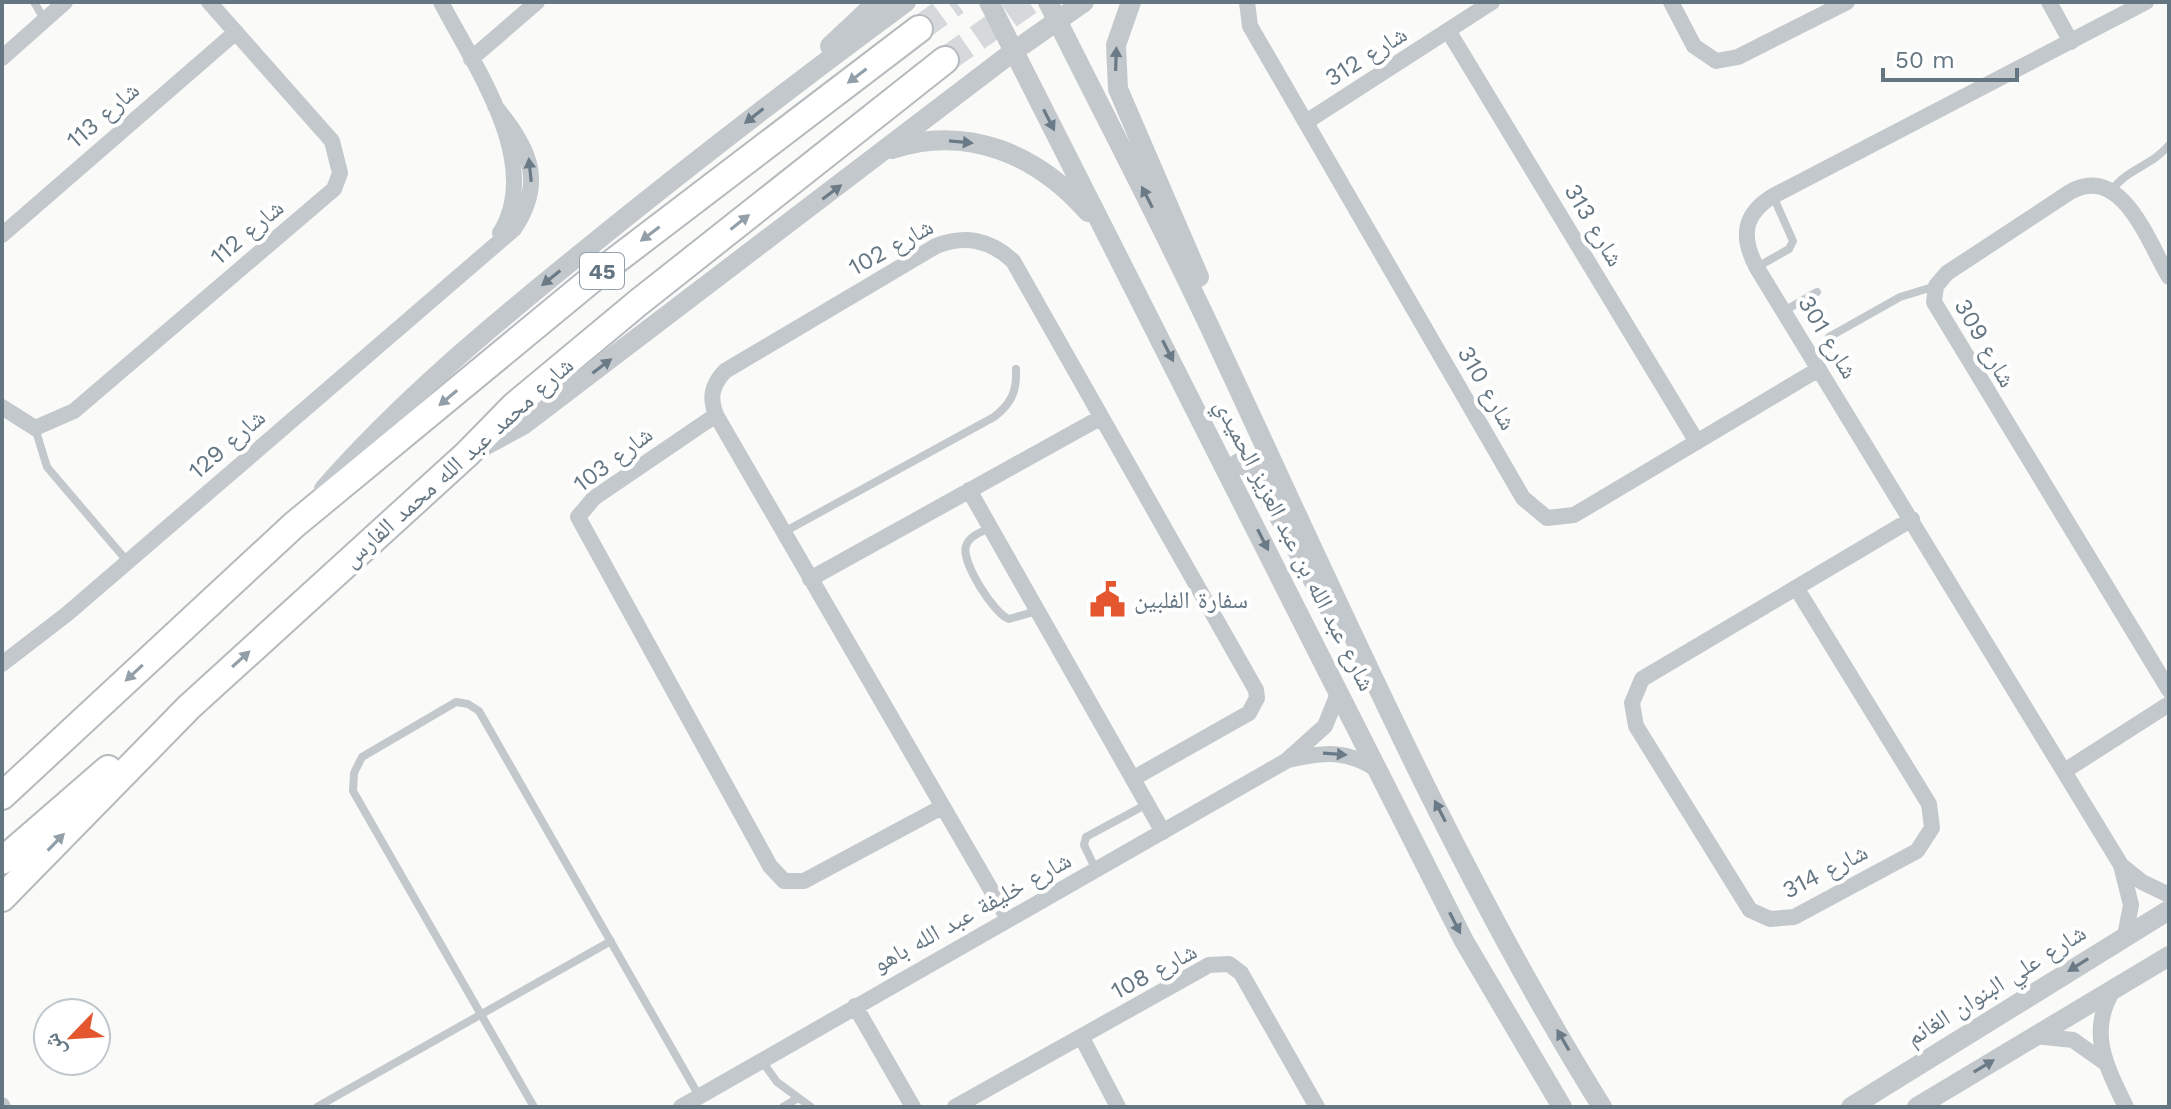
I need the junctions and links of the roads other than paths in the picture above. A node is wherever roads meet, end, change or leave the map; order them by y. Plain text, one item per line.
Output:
1 (34, 2) edge
2 (65, 2) edge
3 (209, 2) edge
4 (441, 2) edge
5 (537, 2) edge
6 (877, 2) edge
7 (906, 2) edge
8 (989, 2) edge
9 (1084, 2) edge
10 (1131, 2) edge
11 (1247, 2) edge
12 (1492, 2) edge
13 (1671, 2) edge
14 (1847, 2) edge
15 (2049, 2) edge
16 (2146, 2) edge
17 (1052, 11) edge
18 (45, 20) junction
19 (919, 29) tunnel mouth
20 (236, 32) junction
21 (1449, 32) junction
22 (2071, 42) junction
23 (1014, 51) junction
24 (2, 58) edge
25 (471, 59) junction
26 (945, 60) tunnel mouth
27 (796, 84) junction
28 (1306, 122) junction
29 (2169, 145) edge
30 (885, 152) junction
31 (2112, 190) junction
32 (1773, 196) junction
33 (2, 235) edge
34 (1109, 236) junction
35 (1757, 268) junction
36 (2169, 277) edge
37 (1936, 286) junction
38 (1817, 292) dead end
39 (1784, 311) junction
40 (1829, 337) dead end
41 (1217, 343) junction
42 (1016, 369) dead end
43 (1819, 369) junction
44 (2, 407) edge
45 (716, 415) junction
46 (1100, 418) junction
47 (35, 428) junction
48 (1697, 442) junction
49 (467, 454) junction
50 (1228, 471) junction
51 (969, 490) junction
52 (1912, 519) junction
53 (294, 525) junction
54 (990, 528) junction
55 (784, 533) junction
56 (127, 561) junction
57 (810, 579) junction
58 (1797, 589) junction
59 (1038, 611) junction
60 (2, 664) edge
61 (1369, 669) junction
62 (2169, 690) edge
63 (1339, 691) junction
64 (2169, 704) edge
65 (189, 707) junction
66 (1286, 761) junction
67 (2066, 770) junction
68 (1380, 771) junction
69 (1134, 778) junction
70 (2, 796) edge
71 (1148, 803) junction
72 (942, 807) junction
73 (1163, 832) junction
74 (2, 861) edge
75 (2121, 865) junction
76 (1096, 870) junction
77 (2169, 895) edge
78 (2, 898) edge
79 (2169, 910) edge
80 (1008, 919) junction
81 (2125, 936) junction
82 (611, 941) junction
83 (2169, 956) edge
84 (2115, 988) junction
85 (855, 1006) junction
86 (480, 1015) junction
87 (2035, 1036) junction
88 (1082, 1038) junction
89 (762, 1060) junction
90 (2104, 1062) junction
91 (699, 1096) junction
92 (798, 1098) junction
93 (317, 1107) edge
94 (534, 1107) edge
95 (681, 1107) edge
96 (783, 1107) edge
97 (811, 1107) edge
98 (913, 1107) edge
99 (955, 1107) edge
100 (1118, 1107) edge
101 (1317, 1107) edge
102 (1562, 1107) edge
103 (1602, 1107) edge
104 (1851, 1107) edge
105 (1917, 1107) edge
106 (2126, 1107) edge

1 - 18 lane
2 - 18 street
3 - 20 street, شارع 112
4 - 25 street, شارع 129
5 - 25 street
6 - 27 street
7 - 27 street
8 - 23 street, شارع عبد الله بن عبد العزيز الحميدي
9 - 17 street
41 -> 10 street
11 - 28 street, شارع 310
12 - 21 street, شارع 312
13 - 14 street
15 - 22 street
16 - 22 street, شارع 301
17 - 23 street
41 -> 17 street, شارع عبد الله بن عبد العزيز الحميدي
18 - 24 street
19 -> 53 main road, شارع محمد عبد الله محمد الفارس / 45
20 - 33 street, شارع 113
20 - 47 street, شارع 112
21 - 28 street, شارع 312
21 - 48 street, شارع 313
22 - 32 street, شارع 301
23 - 30 street
23 -> 34 street, شارع عبد الله بن عبد العزيز الحميدي
25 - 56 street, شارع 129
49 -> 26 main road, شارع محمد عبد الله محمد الفارس / 45
27 -> 53 street
28 - 48 street, شارع 310
29 - 31 lane
30 -> 34 street
49 -> 30 street
31 - 36 street
31 - 37 street, شارع 309
32 - 35 street, شارع 301
32 - 35 lane
34 -> 50 street, شارع عبد الله بن عبد العزيز الحميدي
35 - 39 street, شارع 301
37 - 40 lane
37 - 62 street, شارع 309
38 - 39 lane
39 - 43 street, شارع 301
41 - 61 street, شارع عبد الله بن عبد العزيز الحميدي
42 - 55 lane
43 - 48 street, شارع 310
43 - 52 street, شارع 301
44 - 47 street
45 - 46 street, شارع 102
45 - 55 street
45 - 72 street, شارع 103
46 - 51 street
46 - 69 street, شارع 102
47 - 56 lane
65 -> 49 main road, شارع محمد عبد الله محمد الفارس / 45
50 - 61 street
50 -> 63 street, شارع عبد الله بن عبد العزيز الحميدي
51 - 54 street
51 - 57 street
52 - 58 street, شارع 314
52 - 67 street, شارع 301
53 -> 70 main road, شارع محمد عبد الله محمد الفارس / 45
54 - 59 street
54 - 59 lane
55 - 57 street
56 - 60 street, شارع 129
57 - 72 street
58 - 58 street, شارع 314
59 - 69 street
103 -> 61 street, شارع عبد الله بن عبد العزيز الحميدي
63 - 66 street, شارع خليفة عبد الله باهو
63 - 68 street, شارع عبد الله بن عبد العزيز الحميدي
64 - 67 street
65 - 74 main road
78 -> 65 main road, شارع محمد عبد الله محمد الفارس / 45
66 -> 68 street, شارع خليفة عبد الله باهو
66 - 73 street, شارع خليفة عبد الله باهو
67 - 75 street, شارع 301
68 -> 102 street, شارع عبد الله بن عبد العزيز الحميدي
69 - 71 street
71 - 73 street
71 - 76 lane
72 - 80 street
73 - 76 street, شارع خليفة عبد الله باهو
75 - 77 street, شارع 301
75 - 81 street, شارع 301
76 - 80 street, شارع خليفة عبد الله باهو
79 - 81 street, شارع علي البنوان الغانم
80 - 85 street, شارع خليفة عبد الله باهو
81 -> 104 street, شارع علي البنوان الغانم
82 - 86 lane
82 - 86 lane
82 - 91 lane
83 - 84 street
84 - 87 street
84 - 90 street
85 - 89 street, شارع خليفة عبد الله باهو
85 - 98 street
86 - 93 lane
86 - 94 lane
87 - 90 street
105 -> 87 street
88 - 99 street, شارع 108
88 - 100 street
88 - 101 street, شارع 108
89 - 91 street, شارع خليفة عبد الله باهو
89 - 92 lane
90 - 106 street
91 - 95 street, شارع خليفة عبد الله باهو
92 - 96 lane
92 - 97 lane

